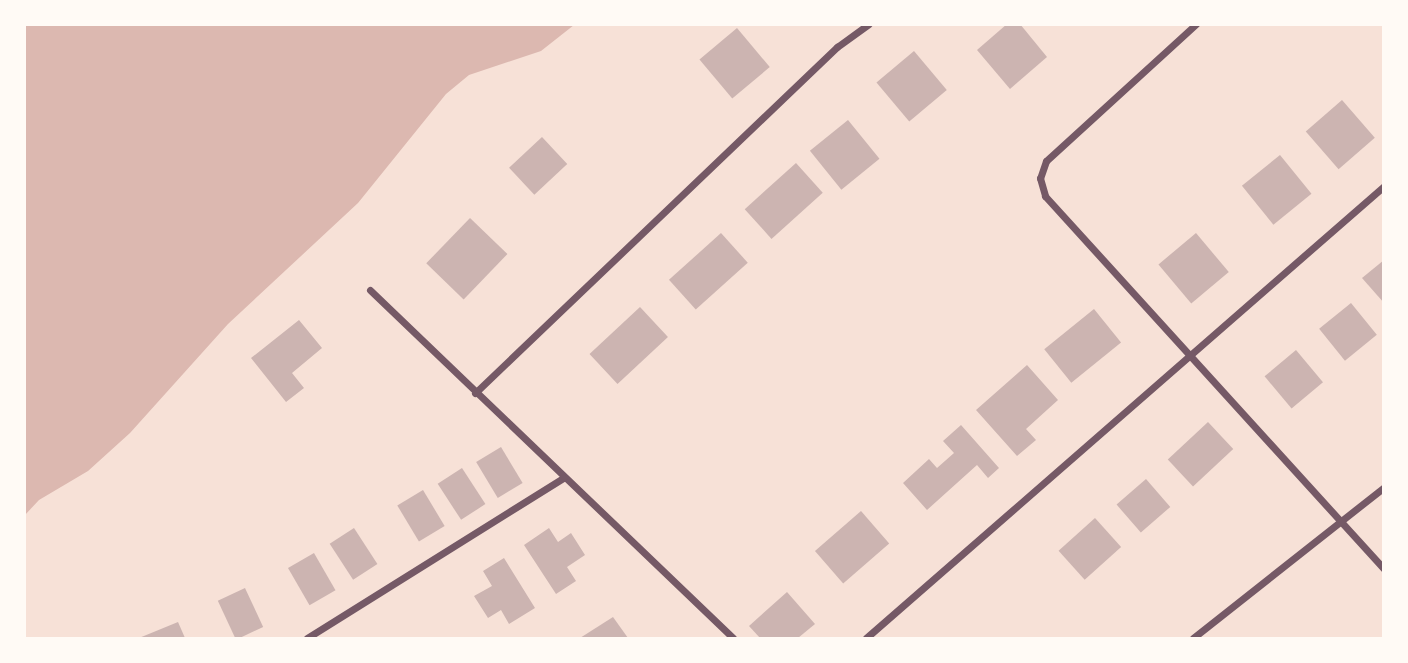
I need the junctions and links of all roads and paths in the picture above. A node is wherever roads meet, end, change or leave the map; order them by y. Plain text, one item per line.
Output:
1 (869, 24) edge
2 (1196, 24) edge
3 (1384, 186) edge
4 (370, 290) dead end
5 (1192, 354) junction
6 (475, 393) junction
7 (563, 478) junction
8 (1384, 487) edge
9 (1344, 523) junction
10 (1384, 569) edge
11 (729, 637) edge
12 (307, 639) edge
13 (866, 639) edge
14 (1193, 639) edge

1 - 6 street
2 - 5 street
3 - 5 street
4 - 6 street
5 - 9 street
5 - 13 street
6 - 7 street
7 - 11 street
7 - 12 street
8 - 9 street
9 - 10 street
9 - 14 street

